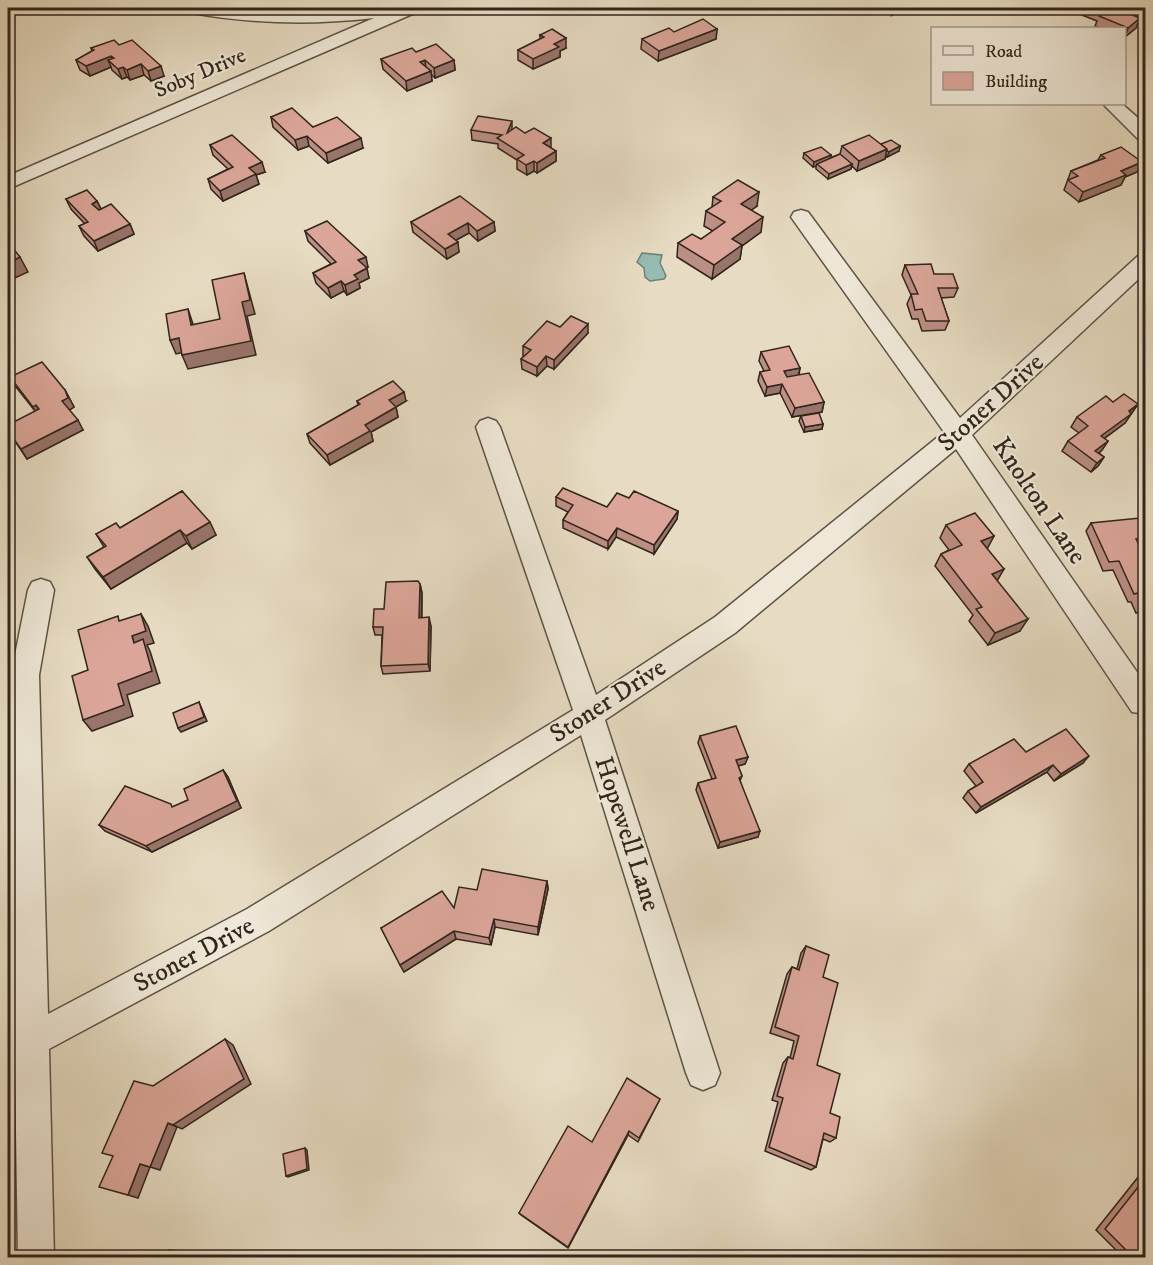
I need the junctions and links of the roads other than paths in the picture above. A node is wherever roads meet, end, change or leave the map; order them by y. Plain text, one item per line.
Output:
1 (192, 8) edge
2 (409, 8) edge
3 (1113, 105) edge
4 (1146, 136) edge
5 (8, 183) edge
6 (801, 217) dead end
7 (1146, 260) edge
8 (488, 427) dead end
9 (958, 434) junction
10 (41, 590) dead end
11 (1142, 703) dead end
12 (589, 715) junction
13 (20, 1046) edge
14 (703, 1073) dead end
15 (36, 1257) edge

1 - 2 street
2 - 5 street, Soby Drive
3 - 4 street
6 - 9 street, Knolton Lane
7 - 9 street, Stoner Drive
8 - 12 street, Hopewell Lane
9 - 11 street, Knolton Lane
9 - 12 street, Stoner Drive
10 - 13 street
12 - 13 street, Stoner Drive
12 - 14 street, Hopewell Lane
13 - 15 street

